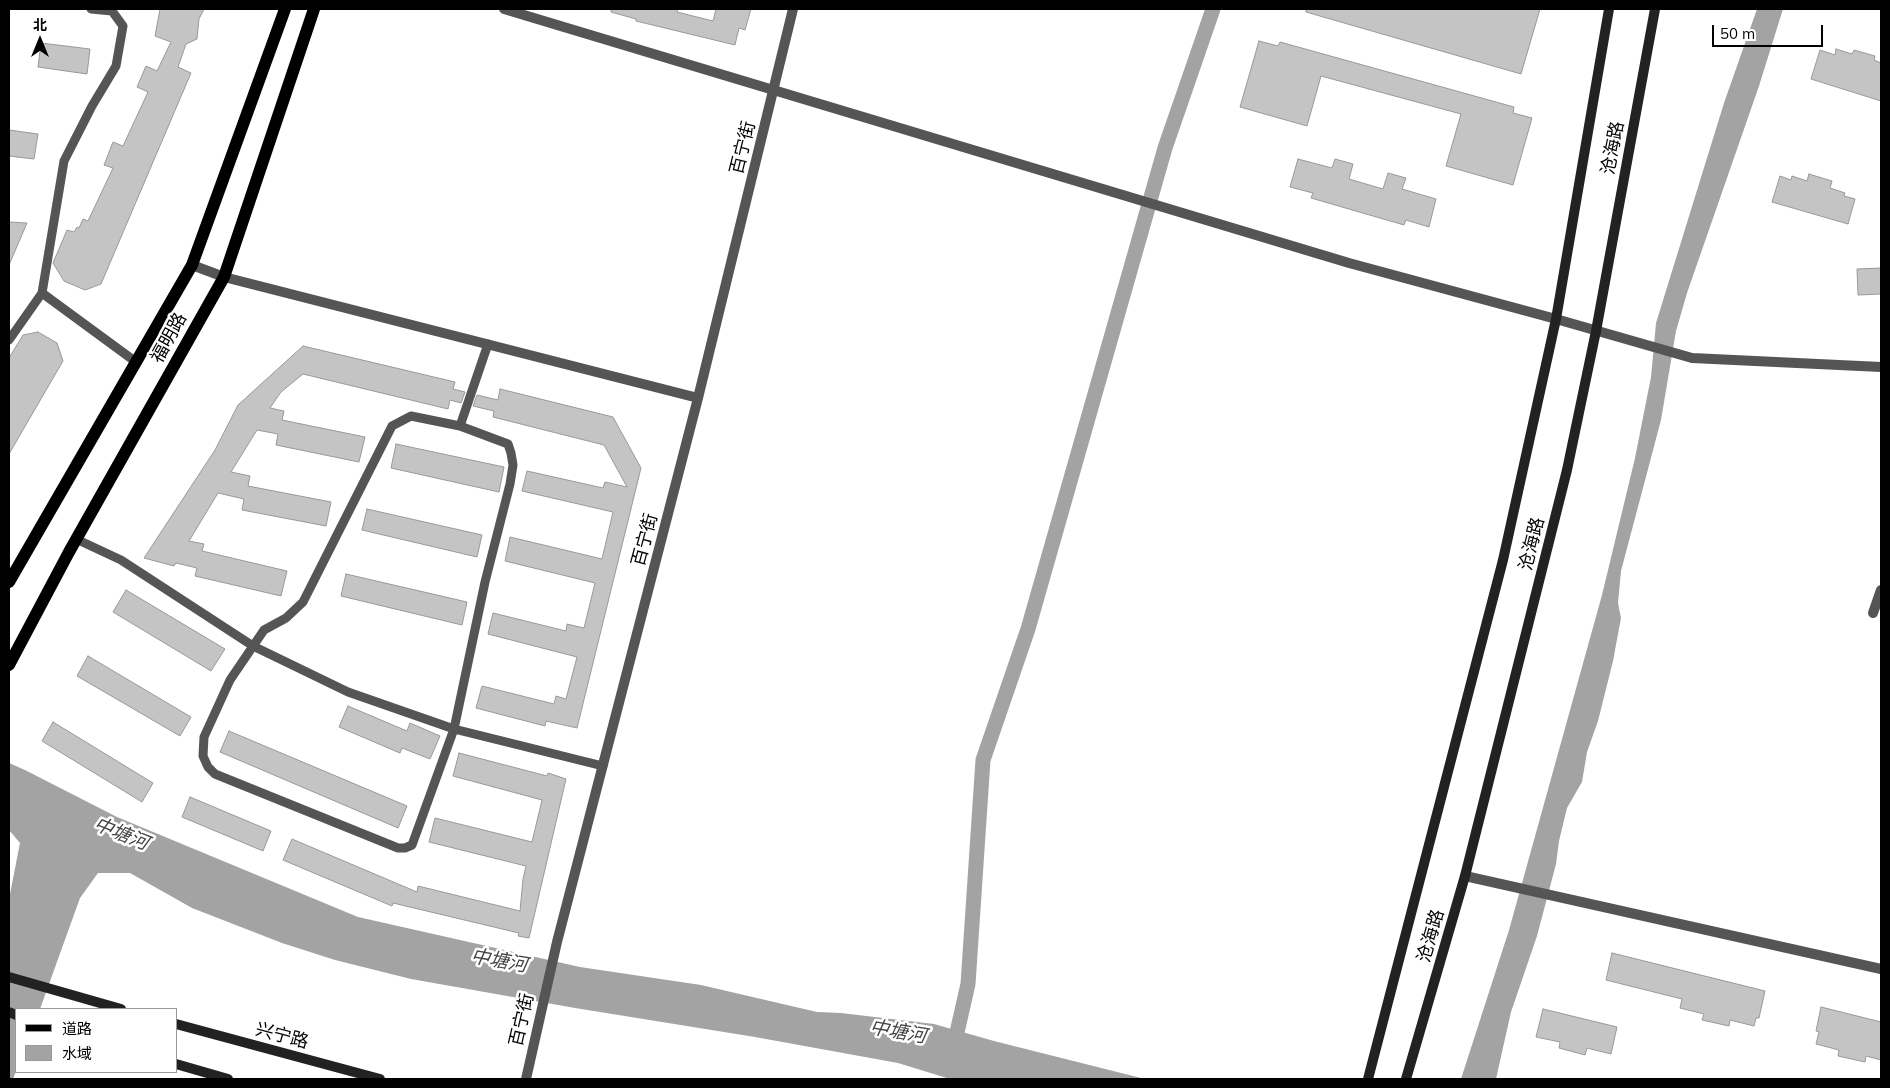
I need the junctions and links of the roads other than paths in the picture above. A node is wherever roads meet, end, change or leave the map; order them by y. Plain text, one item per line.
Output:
1 (91, 9) edge
2 (285, 9) edge
3 (314, 9) edge
4 (504, 9) edge
5 (793, 9) edge
6 (1609, 9) edge
7 (1655, 9) edge
8 (774, 90) junction
9 (192, 265) junction
10 (224, 277) junction
11 (42, 293) junction
12 (1556, 319) junction
13 (1596, 331) junction
14 (9, 340) edge
15 (488, 344) junction
16 (136, 362) junction
17 (1881, 367) edge
18 (698, 398) junction
19 (460, 426) junction
20 (76, 539) junction
21 (9, 582) edge
22 (1881, 590) edge
23 (1873, 613) dead end
24 (253, 646) junction
25 (9, 665) edge
26 (454, 729) junction
27 (603, 766) junction
28 (1465, 876) junction
29 (1881, 969) edge
30 (9, 977) edge
31 (117, 1008) edge
32 (178, 1025) edge
33 (178, 1065) edge
34 (228, 1079) edge
35 (380, 1079) edge
36 (526, 1079) edge
37 (1368, 1079) edge
38 (1406, 1079) edge

1 - 11 lane
2 - 9 main road, 福明路
3 - 10 main road, 福明路
4 - 8 street
5 - 8 street, 百宁街
6 - 12 main road, 沧海路
7 - 13 main road, 沧海路
8 - 12 street
8 - 18 street, 百宁街
9 - 10 street
9 - 16 main road, 福明路
10 - 15 street
10 - 20 main road, 福明路
11 - 14 lane
11 - 16 lane
12 - 13 street
12 - 37 main road, 沧海路
13 - 17 street
13 - 28 main road, 沧海路
15 - 18 street
15 - 19 lane
16 - 21 main road, 福明路
18 - 27 street, 百宁街
19 - 24 lane
19 - 26 lane
20 - 24 lane
20 - 25 main road, 福明路
22 - 23 street
24 - 26 lane
24 - 26 lane
26 - 27 lane
27 - 36 street, 百宁街
28 - 29 street
28 - 38 main road, 沧海路
30 - 31 main road
32 - 35 main road, 兴宁路
33 - 34 main road

